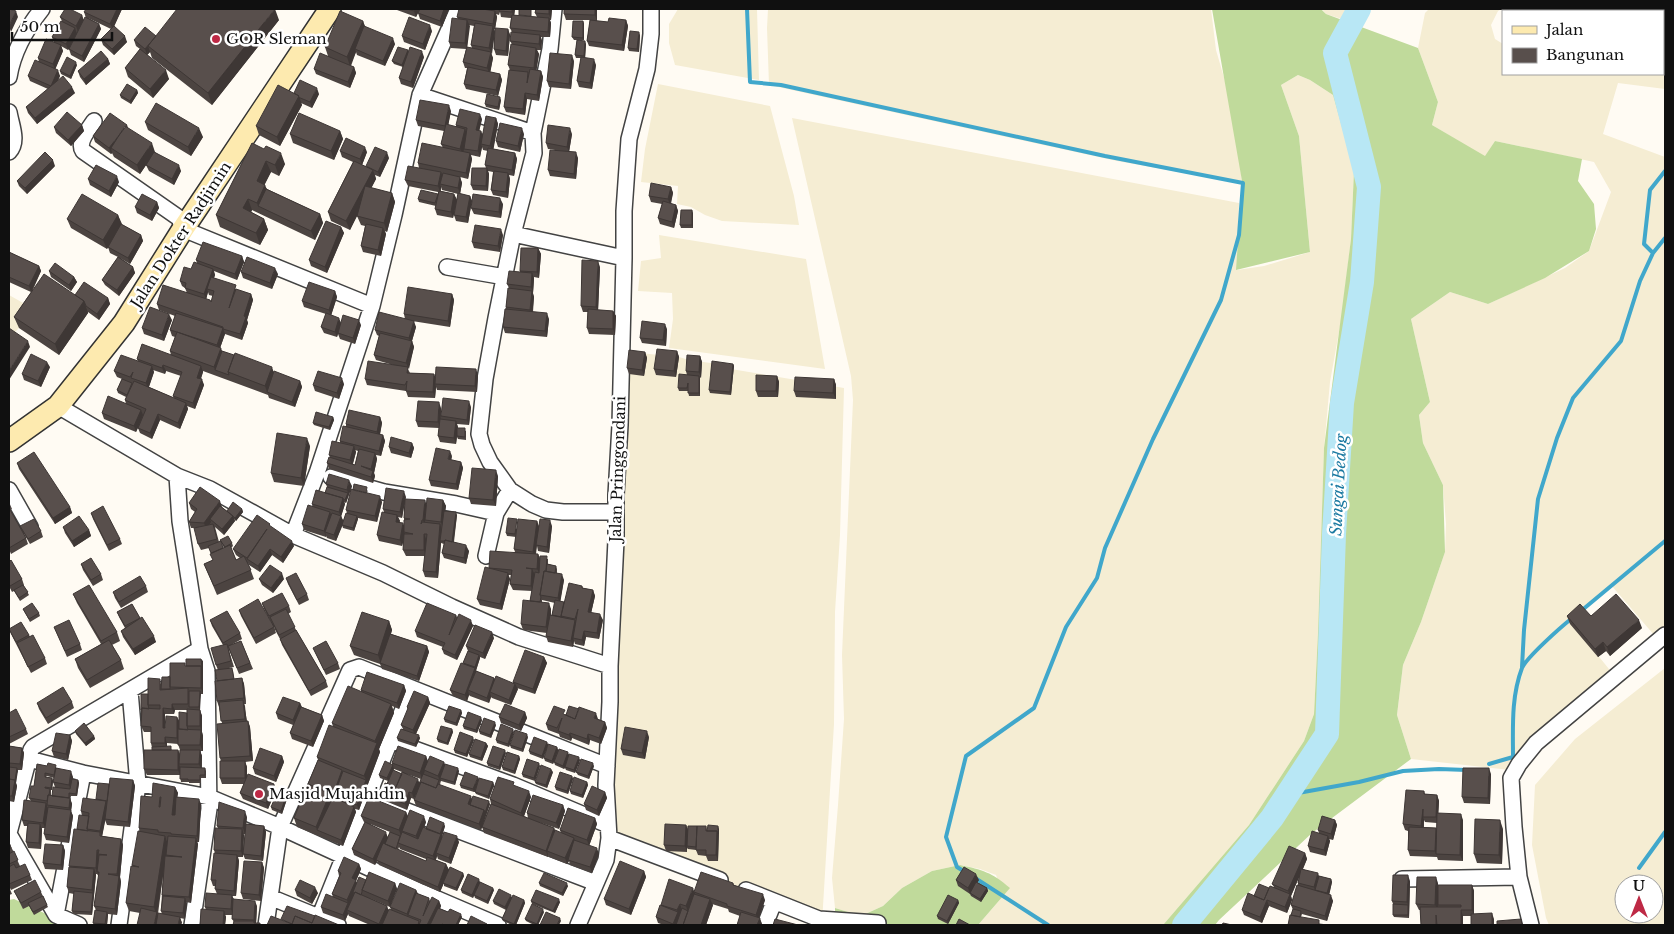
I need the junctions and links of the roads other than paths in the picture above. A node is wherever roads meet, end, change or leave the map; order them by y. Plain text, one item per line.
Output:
1 (42, 9) edge
2 (330, 9) edge
3 (458, 9) edge
4 (554, 9) edge
5 (651, 9) edge
6 (9, 77) edge
7 (420, 95) junction
8 (9, 112) edge
9 (94, 121) dead end
10 (533, 133) junction
11 (9, 152) edge
12 (183, 229) junction
13 (513, 234) junction
14 (624, 258) junction
15 (447, 267) dead end
16 (505, 277) junction
17 (372, 306) junction
18 (58, 406) junction
19 (9, 440) edge
20 (317, 473) junction
21 (177, 476) junction
22 (9, 490) edge
23 (510, 490) junction
24 (616, 512) junction
25 (496, 513) junction
26 (30, 527) edge
27 (293, 535) junction
28 (486, 556) dead end
29 (1665, 634) edge
30 (200, 649) junction
31 (610, 666) junction
32 (411, 688) junction
33 (130, 691) junction
34 (390, 740) junction
35 (29, 759) junction
36 (607, 766) junction
37 (83, 773) junction
38 (138, 784) junction
39 (368, 796) junction
40 (209, 797) junction
41 (280, 828) junction
42 (609, 832) junction
43 (9, 833) edge
44 (14, 856) edge
45 (345, 857) junction
46 (1519, 877) junction
47 (1402, 879) edge
48 (596, 883) junction
49 (270, 897) junction
50 (774, 902) junction
51 (56, 916) junction
52 (319, 918) junction
53 (878, 923) dead end
54 (79, 925) edge
55 (119, 925) edge
56 (192, 925) edge
57 (266, 925) edge
58 (338, 925) edge
59 (497, 925) edge
60 (578, 925) edge
61 (765, 925) edge
62 (1531, 925) edge

1 - 6 street
2 - 12 main road, Jalan Dokter Radjimin
3 - 7 street
4 - 10 street
5 - 14 street, Jalan Pringgondani
7 - 10 street
7 - 17 street
8 - 11 street
9 - 12 street
10 - 13 street
12 - 17 street
12 - 18 main road, Jalan Dokter Radjimin
13 - 14 street
13 - 16 street
14 - 24 street, Jalan Pringgondani
15 - 16 street
16 - 23 street
17 - 20 street
18 - 19 main road, Jalan Dokter Radjimin
18 - 21 street
20 - 25 street
20 - 27 street
21 - 27 street
21 - 30 street
22 - 26 street
23 - 24 street
23 - 25 street
24 - 31 street, Jalan Pringgondani
25 - 28 street
27 - 31 street
29 - 46 street
30 - 33 street
30 - 40 street
31 - 36 street, Jalan Pringgondani
32 - 34 street
32 - 36 street
32 - 41 street
33 - 35 street
33 - 38 street
34 - 39 street
34 - 42 street
35 - 37 street
35 - 43 street
36 - 42 street, Jalan Pringgondani
37 - 38 street
37 - 51 street
38 - 40 street
38 - 55 street
39 - 45 street
39 - 48 street
40 - 41 street
40 - 56 street
41 - 45 street
41 - 49 street
42 - 48 street, Jalan Pringgondani
42 - 50 street
43 - 44 street
44 - 51 street
45 - 52 street
45 - 59 street
46 - 47 street
46 - 62 street
48 - 60 street, Jalan Pringgondani
49 - 52 street
49 - 57 street
50 - 53 street
50 - 61 street
51 - 54 street
52 - 58 street

